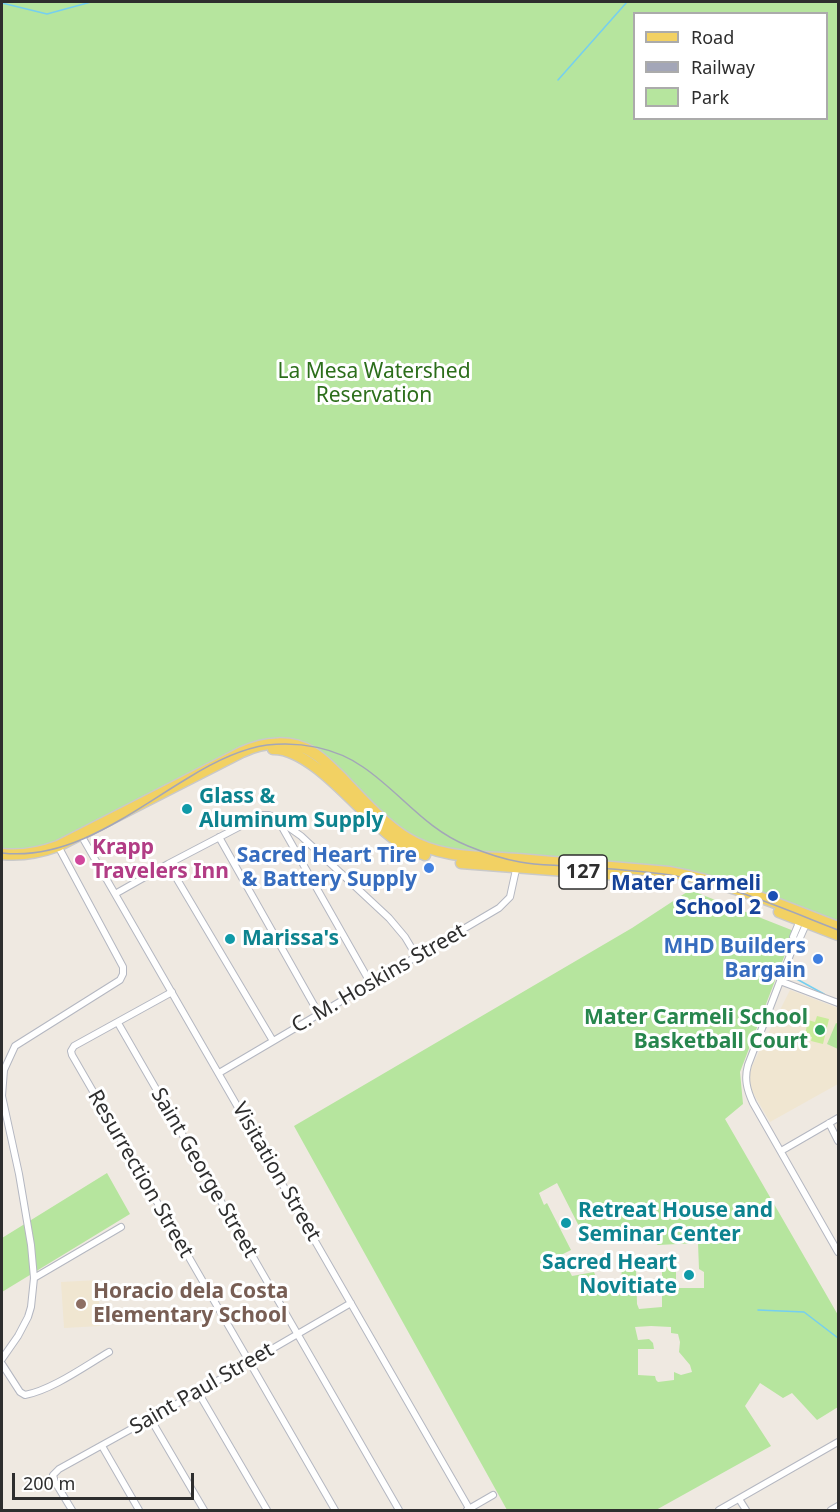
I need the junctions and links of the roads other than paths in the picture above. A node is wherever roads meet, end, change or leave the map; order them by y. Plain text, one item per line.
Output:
1 (277, 819) junction
2 (83, 837) junction
3 (219, 837) junction
4 (59, 849) junction
5 (2, 854) edge
6 (2, 860) edge
7 (517, 863) junction
8 (168, 864) junction
9 (115, 894) junction
10 (805, 918) junction
11 (838, 927) edge
12 (838, 935) edge
13 (417, 957) junction
14 (780, 981) junction
15 (371, 984) junction
16 (172, 992) junction
17 (838, 1002) edge
18 (319, 1014) junction
19 (118, 1023) junction
20 (273, 1041) junction
21 (11, 1052) junction
22 (2, 1058) edge
23 (219, 1073) junction
24 (3, 1110) edge
25 (838, 1118) edge
26 (828, 1124) junction
27 (838, 1141) edge
28 (781, 1151) junction
29 (121, 1227) dead end
30 (838, 1252) edge
31 (34, 1278) junction
32 (351, 1303) junction
33 (297, 1335) junction
34 (109, 1352) dead end
35 (2, 1362) edge
36 (249, 1362) junction
37 (198, 1392) junction
38 (150, 1418) junction
39 (838, 1442) edge
40 (102, 1446) junction
41 (493, 1495) dead end
42 (739, 1499) junction
43 (838, 1506) edge
44 (72, 1510) edge
45 (139, 1510) edge
46 (204, 1510) edge
47 (267, 1510) edge
48 (335, 1510) edge
49 (399, 1510) edge
50 (469, 1510) edge
51 (718, 1510) edge
52 (746, 1510) edge
53 (831, 1510) edge

1 - 3 street
1 - 13 street
1 - 15 street
2 - 4 main road, 127
2 - 7 main road, 127
2 - 9 street, Visitation Street
3 - 8 street
3 - 18 street
4 - 5 main road, 127
4 - 6 main road, 127
4 - 21 street
7 - 10 main road, 127
7 - 13 street, C. M. Hoskins Street
8 - 9 street
8 - 20 street
9 - 16 street, Visitation Street
10 - 11 main road, 127
10 - 12 main road, 127
10 - 14 street
13 - 15 street, C. M. Hoskins Street
14 - 17 street
14 - 28 street
15 - 18 street, C. M. Hoskins Street
16 - 19 street
16 - 23 street, Visitation Street
18 - 20 street, C. M. Hoskins Street
19 - 33 street, Saint George Street
19 - 36 street, Resurrection Street
20 - 23 street, C. M. Hoskins Street
21 - 22 street
21 - 24 street
23 - 32 street, Visitation Street
24 - 31 street
25 - 26 street
26 - 27 street
26 - 28 street
28 - 30 street
29 - 31 street
31 - 35 street
32 - 33 street, Saint Paul Street
32 - 50 street, Visitation Street
33 - 36 street, Saint Paul Street
33 - 49 street, Saint George Street
34 - 35 street
36 - 37 street, Saint Paul Street
36 - 48 street, Resurrection Street
37 - 38 street, Saint Paul Street
37 - 47 street
38 - 40 street, Saint Paul Street
38 - 46 street
39 - 42 street
40 - 44 street, Saint Paul Street
40 - 45 street
41 - 50 street
42 - 51 street
42 - 52 street
43 - 53 street

